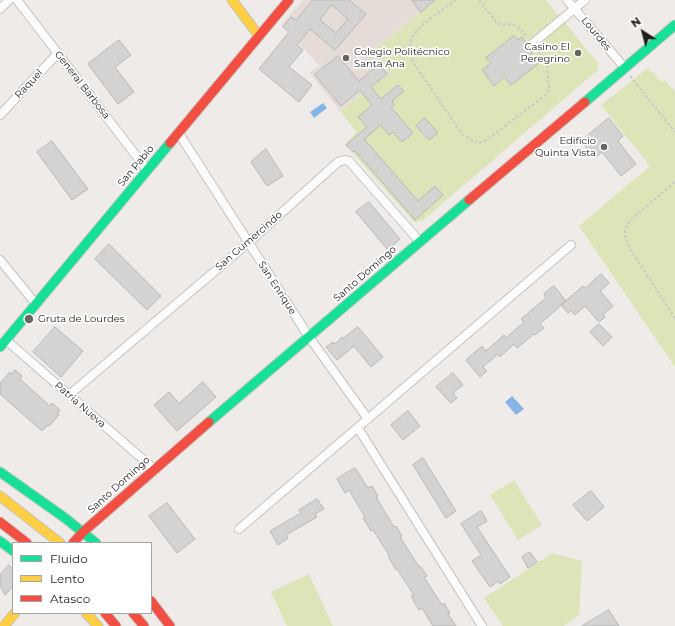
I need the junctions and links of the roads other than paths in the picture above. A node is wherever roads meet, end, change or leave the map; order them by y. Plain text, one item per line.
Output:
1 (9, 0) edge
2 (17, 0) edge
3 (232, 0) edge
4 (289, 0) edge
5 (567, 0) edge
6 (585, 0) edge
7 (0, 9) edge
8 (575, 9) junction
9 (675, 25) edge
10 (259, 36) junction
11 (532, 44) road end
12 (58, 53) junction
13 (625, 68) junction
14 (0, 114) edge
15 (178, 132) junction
16 (147, 170) junction
17 (420, 242) junction
18 (248, 243) junction
19 (571, 246) dead end
20 (0, 260) edge
21 (36, 304) junction
22 (309, 337) junction
23 (3, 344) edge
24 (69, 395) junction
25 (368, 419) junction
26 (358, 428) junction
27 (154, 469) junction
28 (0, 472) edge
29 (0, 496) edge
30 (0, 522) edge
31 (239, 529) dead end
32 (83, 532) junction
33 (0, 541) edge
34 (26, 542) edge
35 (59, 542) edge
36 (74, 542) edge
37 (95, 542) edge
38 (12, 550) edge
39 (152, 602) edge
40 (14, 614) edge
41 (87, 614) edge
42 (106, 614) edge
43 (134, 614) edge
44 (4, 626) edge
45 (98, 626) edge
46 (116, 626) edge
47 (144, 626) edge
48 (170, 626) edge
49 (482, 626) edge

1 - 7 street
2 - 12 street, General Barbosa
3 - 10 main road
4 - 10 main road, San Pablo
5 - 8 street, Lourdes
6 - 8 street
8 - 11 street
8 - 13 street, Lourdes
9 - 13 main road, Santo Domingo
10 - 15 main road, San Pablo
12 - 14 street, Raquel
12 - 16 street, General Barbosa
13 - 17 main road, Santo Domingo
15 - 16 main road, San Pablo
15 - 18 street, San Enrique
16 - 21 main road, San Pablo
17 - 18 street, San Gumercindo
17 - 22 main road, Santo Domingo
18 - 22 street, San Enrique
18 - 24 street, San Gumercindo
19 - 25 street
20 - 21 street
21 - 23 main road, San Pablo
22 - 25 street, San Enrique
22 - 27 main road, Santo Domingo
23 - 24 street, Patria Nueva
24 - 27 street, Patria Nueva
25 - 26 street
26 - 31 street
26 - 49 street
27 - 32 main road, Santo Domingo
28 - 32 main road
29 - 35 main road
30 - 34 main road
32 - 36 main road, Santo Domingo
32 - 37 main road
33 - 38 main road
39 - 48 main road
40 - 44 main road
41 - 45 main road
42 - 46 main road
43 - 47 main road

